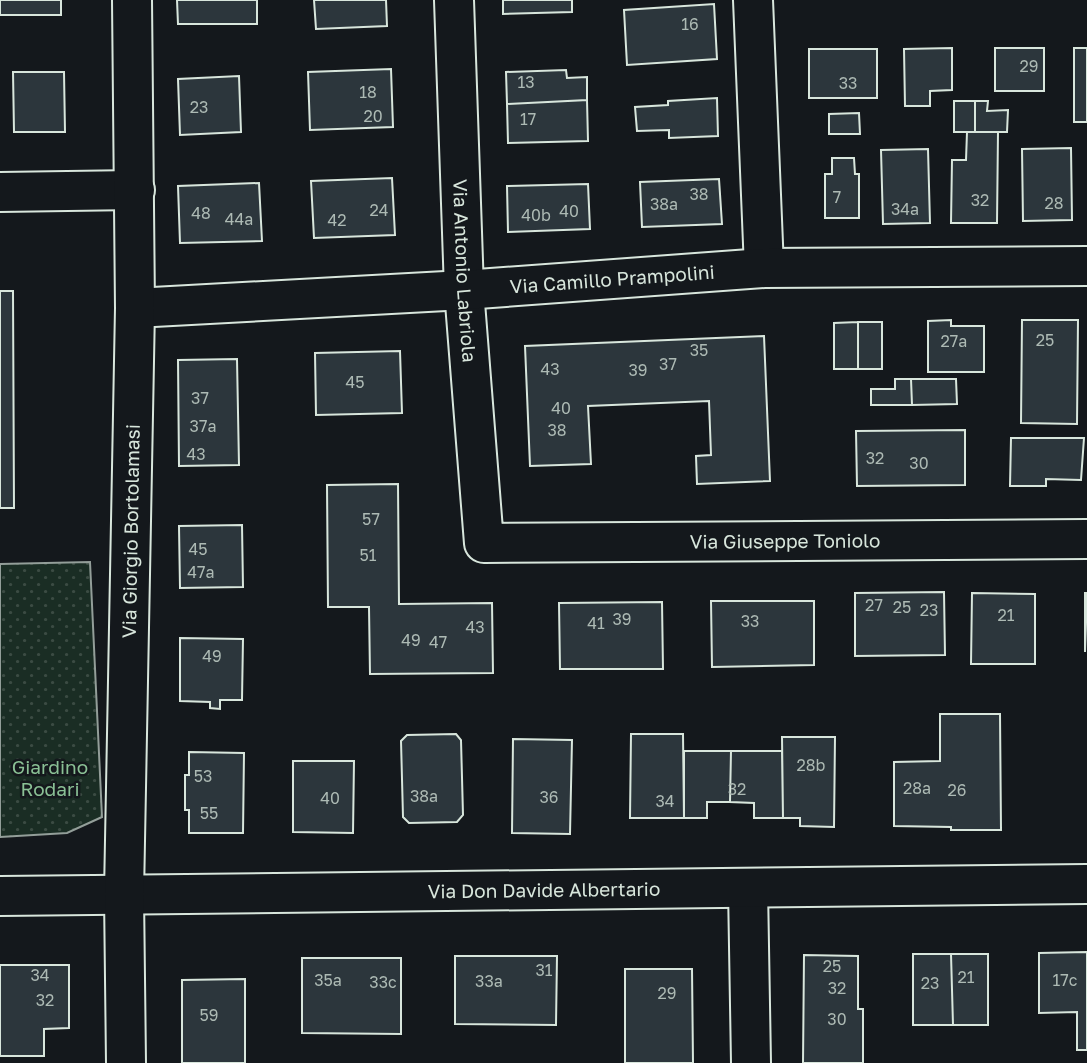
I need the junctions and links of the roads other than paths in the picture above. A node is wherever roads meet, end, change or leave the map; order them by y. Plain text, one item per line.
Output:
1 (132, 0) edge
2 (454, 0) edge
3 (753, 0) edge
4 (135, 190) junction
5 (0, 192) edge
6 (1087, 267) edge
7 (764, 268) junction
8 (464, 290) junction
9 (135, 307) junction
10 (1087, 539) edge
11 (484, 543) joint
12 (1087, 884) edge
13 (748, 888) junction
14 (124, 894) junction
15 (0, 896) edge
16 (126, 1063) edge
17 (751, 1063) edge

1 - 4 street, Via Giorgio Bortolamasi
2 - 8 street, Via Antonio Labriola
3 - 7 street
4 - 5 street
4 - 9 street, Via Giorgio Bortolamasi
6 - 7 street, Via Camillo Prampolini
7 - 8 street, Via Camillo Prampolini
8 - 9 street, Via Camillo Prampolini
8 - 11 street, Via Antonio Labriola
9 - 14 street, Via Giorgio Bortolamasi
10 - 11 street, Via Giuseppe Toniolo
12 - 13 street, Via Don Davide Albertario
13 - 14 street, Via Don Davide Albertario
13 - 17 street
14 - 15 street, Via Don Davide Albertario
14 - 16 street, Via Giorgio Bortolamasi

